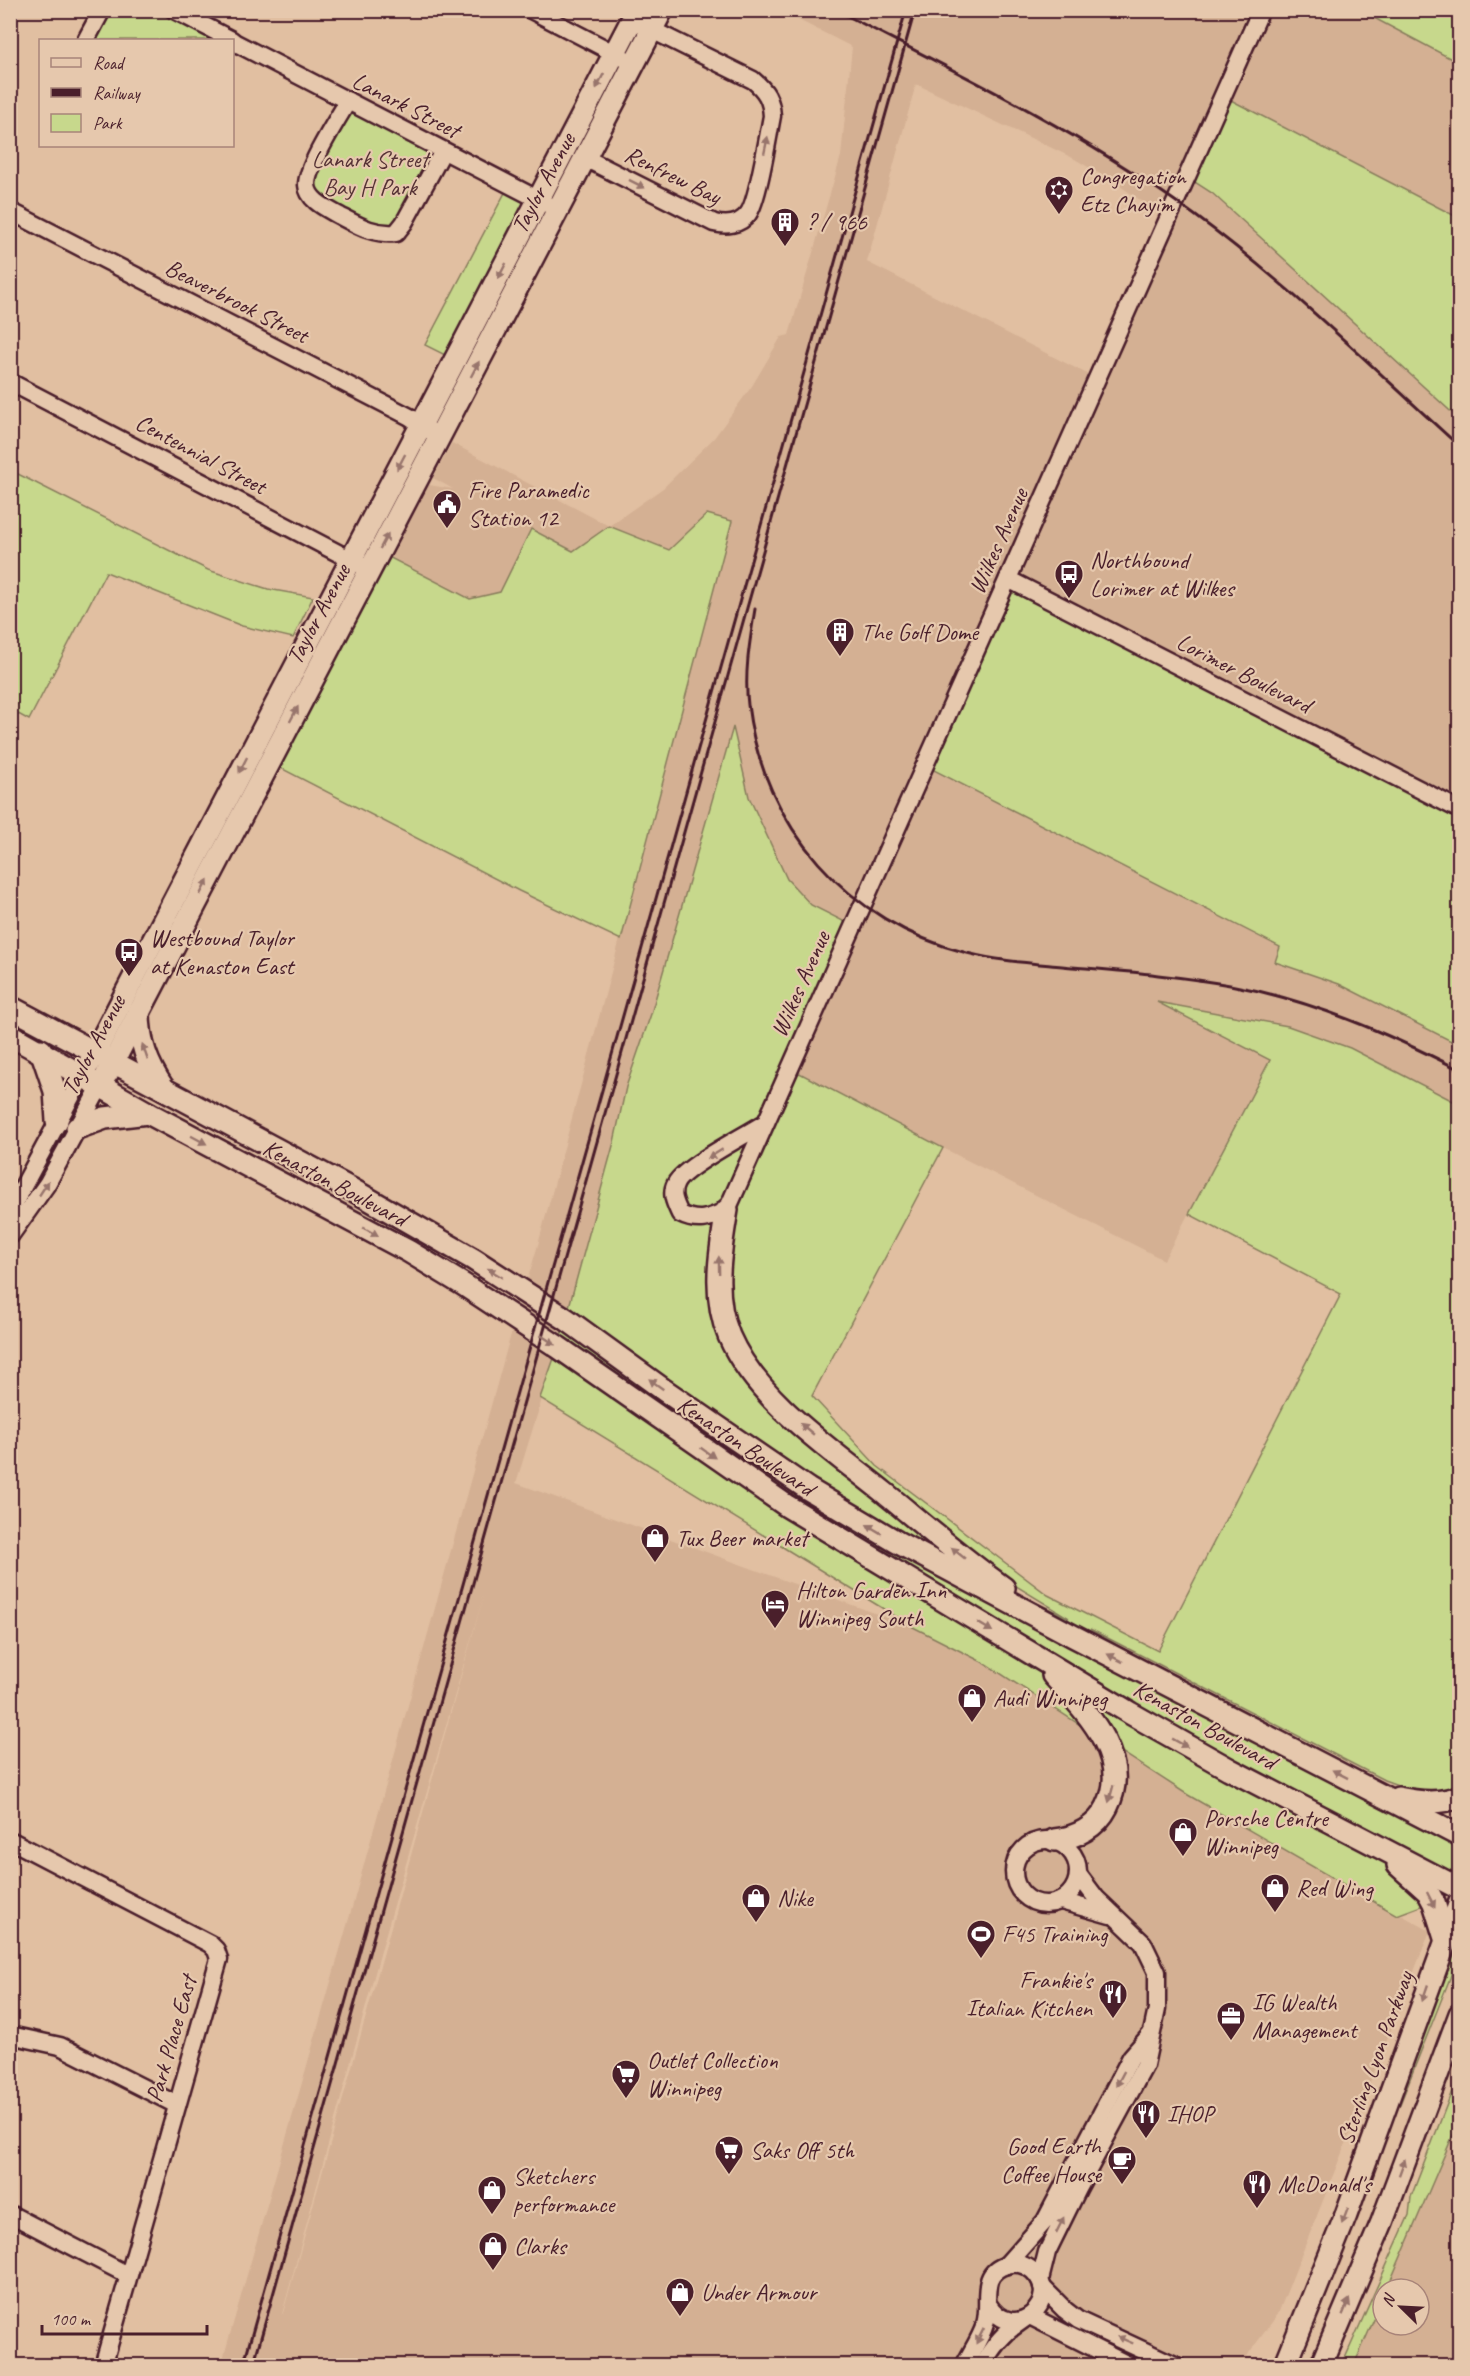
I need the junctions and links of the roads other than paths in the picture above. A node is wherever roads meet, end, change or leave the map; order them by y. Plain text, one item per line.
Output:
1 (102, 10) edge
2 (174, 10) edge
3 (531, 10) edge
4 (662, 10) edge
5 (1261, 10) edge
6 (634, 15) edge
7 (652, 30) junction
8 (211, 36) edge
9 (87, 39) edge
10 (234, 42) edge
11 (614, 53) junction
12 (635, 64) junction
13 (348, 101) junction
14 (443, 151) junction
15 (585, 158) junction
16 (539, 200) junction
17 (558, 210) junction
18 (10, 211) edge
19 (10, 382) edge
20 (421, 424) junction
21 (439, 437) junction
22 (350, 559) junction
23 (370, 569) junction
24 (1008, 579) junction
25 (1460, 810) edge
26 (10, 1007) edge
27 (139, 1011) junction
28 (114, 1014) junction
29 (53, 1030) junction
30 (10, 1035) edge
31 (40, 1050) junction
32 (104, 1057) junction
33 (92, 1080) junction
34 (164, 1089) junction
35 (148, 1113) junction
36 (57, 1121) junction
37 (765, 1123) junction
38 (77, 1128) junction
39 (727, 1210) junction
40 (10, 1211) edge
41 (10, 1236) edge
42 (1073, 1636) junction
43 (1038, 1659) junction
44 (1382, 1795) junction
45 (1460, 1796) edge
46 (1460, 1836) edge
47 (10, 1840) edge
48 (1054, 1840) junction
49 (1376, 1844) junction
50 (1078, 1874) junction
51 (1460, 1889) edge
52 (1061, 1901) junction
53 (1460, 1902) edge
54 (1114, 1916) junction
55 (1445, 1938) junction
56 (1458, 2020) edge
57 (1153, 2031) junction
58 (10, 2035) edge
59 (177, 2105) junction
60 (10, 2214) edge
61 (1006, 2265) junction
62 (128, 2275) junction
63 (1041, 2284) junction
64 (988, 2304) junction
65 (1026, 2318) junction
66 (1297, 2339) junction
67 (1322, 2364) edge
68 (103, 2366) edge
69 (964, 2366) edge
70 (982, 2366) edge
71 (1130, 2366) edge
72 (1178, 2366) edge
73 (1272, 2366) edge
74 (1285, 2366) edge

1 - 9 street
2 - 8 street, Lanark Street
3 - 11 street
4 - 7 main road, Taylor Avenue
5 - 24 street, Wilkes Avenue
6 - 7 street, Renfrew Bay
6 - 11 main road, Taylor Avenue
7 - 12 main road, Taylor Avenue
15 -> 7 street, Renfrew Bay
10 - 13 street, Lanark Street
11 - 12 street
11 -> 16 main road, Taylor Avenue
12 - 15 main road, Taylor Avenue
13 - 14 street, Lanark Street
13 - 14 street
14 - 16 street, Lanark Street
15 - 17 main road, Taylor Avenue
16 - 17 street, Lanark Street
16 -> 20 main road, Taylor Avenue
21 -> 17 main road, Taylor Avenue
18 - 20 street, Beaverbrook Street
19 - 22 street, Centennial Street
20 - 21 street, Beaverbrook Street
20 -> 22 main road, Taylor Avenue
23 -> 21 main road, Taylor Avenue
22 - 23 street, Centennial Street
22 -> 28 main road, Taylor Avenue
27 -> 23 main road, Taylor Avenue
24 - 25 street, Lorimer Boulevard
24 - 37 street, Wilkes Avenue
26 - 29 main road, Kenaston Boulevard
27 - 32 main road, Taylor Avenue
34 -> 27 main road
28 - 29 main road
28 - 32 main road, Taylor Avenue
29 - 32 main road, Kenaston Boulevard
30 - 31 main road, Kenaston Boulevard
31 - 33 main road, Kenaston Boulevard
31 - 36 main road
32 - 33 main road, Taylor Avenue
32 - 34 main road, Kenaston Boulevard
33 - 35 main road, Kenaston Boulevard
33 - 36 street, Taylor Avenue
33 - 38 street, Taylor Avenue
42 -> 34 main road, Kenaston Boulevard
35 - 38 main road
35 -> 43 main road, Kenaston Boulevard
36 - 40 street, Taylor Avenue
37 - 39 street, Wilkes Avenue
37 -> 39 street
41 -> 38 street, Taylor Avenue
42 -> 39 main road
44 -> 42 main road, Kenaston Boulevard
43 -> 48 main road
43 -> 49 main road, Kenaston Boulevard
44 - 45 main road
44 - 46 main road, Kenaston Boulevard
47 - 59 street, Park Place East
48 - 50 street
48 - 52 street
49 - 51 main road, Kenaston Boulevard
49 -> 55 main road
50 - 52 street
50 - 54 street
52 - 54 street
53 - 55 main road, Sterling Lyon Parkway
54 - 57 street
55 -> 66 main road, Sterling Lyon Parkway
67 -> 56 main road
57 -> 61 street
63 -> 57 street
58 - 59 street
59 - 62 street, Park Place East
60 - 62 street
61 - 63 street
61 - 64 street
62 - 68 street, Park Place East
63 - 65 street
72 -> 63 street
64 - 65 street
64 -> 69 street
65 - 70 street
65 - 71 street
66 - 73 main road
66 - 74 main road, Sterling Lyon Parkway

